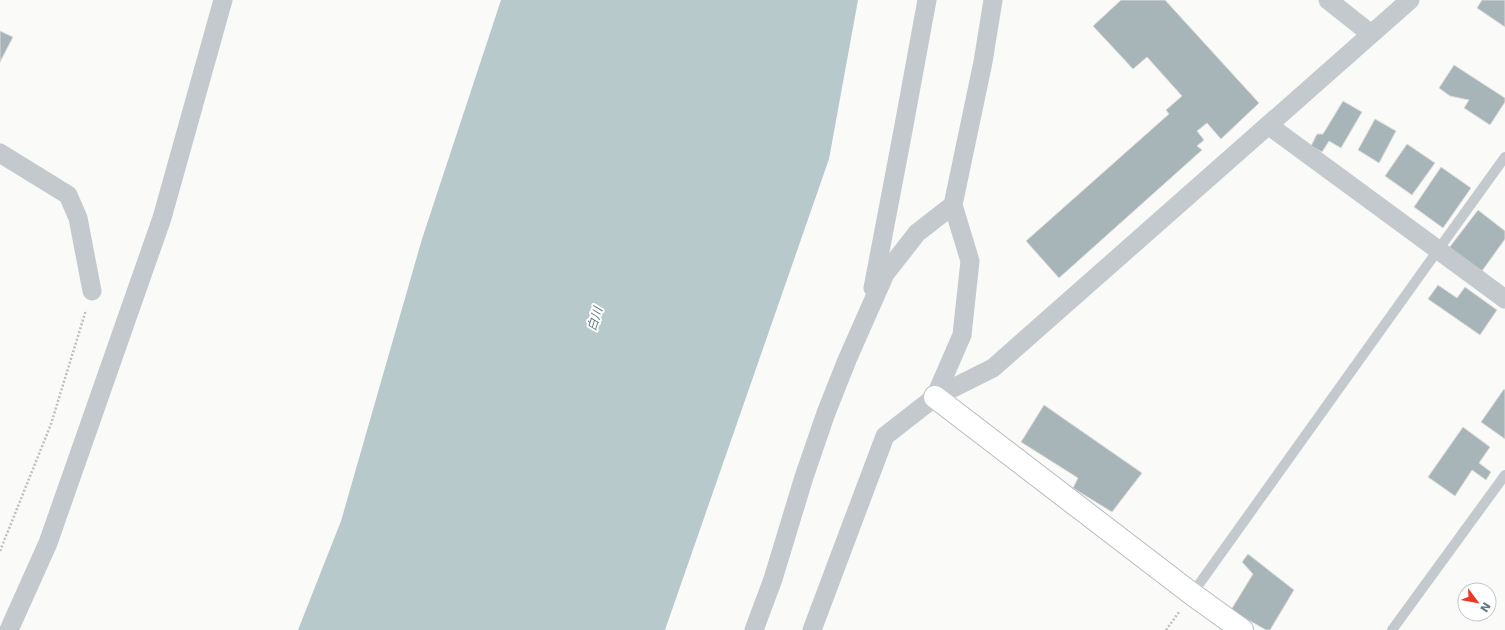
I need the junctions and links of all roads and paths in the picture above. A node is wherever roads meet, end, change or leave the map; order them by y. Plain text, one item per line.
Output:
1 (223, 0) edge
2 (926, 0) edge
3 (993, 0) edge
4 (1328, 0) edge
5 (1410, 0) edge
6 (1371, 34) junction
7 (1268, 125) junction
8 (0, 153) edge
9 (1505, 157) edge
10 (953, 205) junction
11 (1438, 250) junction
12 (92, 291) joint
13 (1505, 299) edge
14 (867, 316) junction
15 (935, 397) junction
16 (1505, 475) edge
17 (0, 551) edge
18 (1192, 594) junction
19 (9, 630) edge
20 (754, 630) edge
21 (812, 630) edge
22 (1242, 630) edge
23 (1392, 630) edge

1 - 19 street
2 - 14 street
3 - 10 street
4 - 6 street
5 - 6 street
6 - 7 street
7 - 11 street
7 - 15 street
8 - 12 street
9 - 11 lane
10 - 14 street
10 - 15 street
11 - 13 street
11 - 18 lane
12 - 17 path
14 - 20 street
15 - 18 street
15 - 21 street
16 - 23 lane
18 - 22 street

